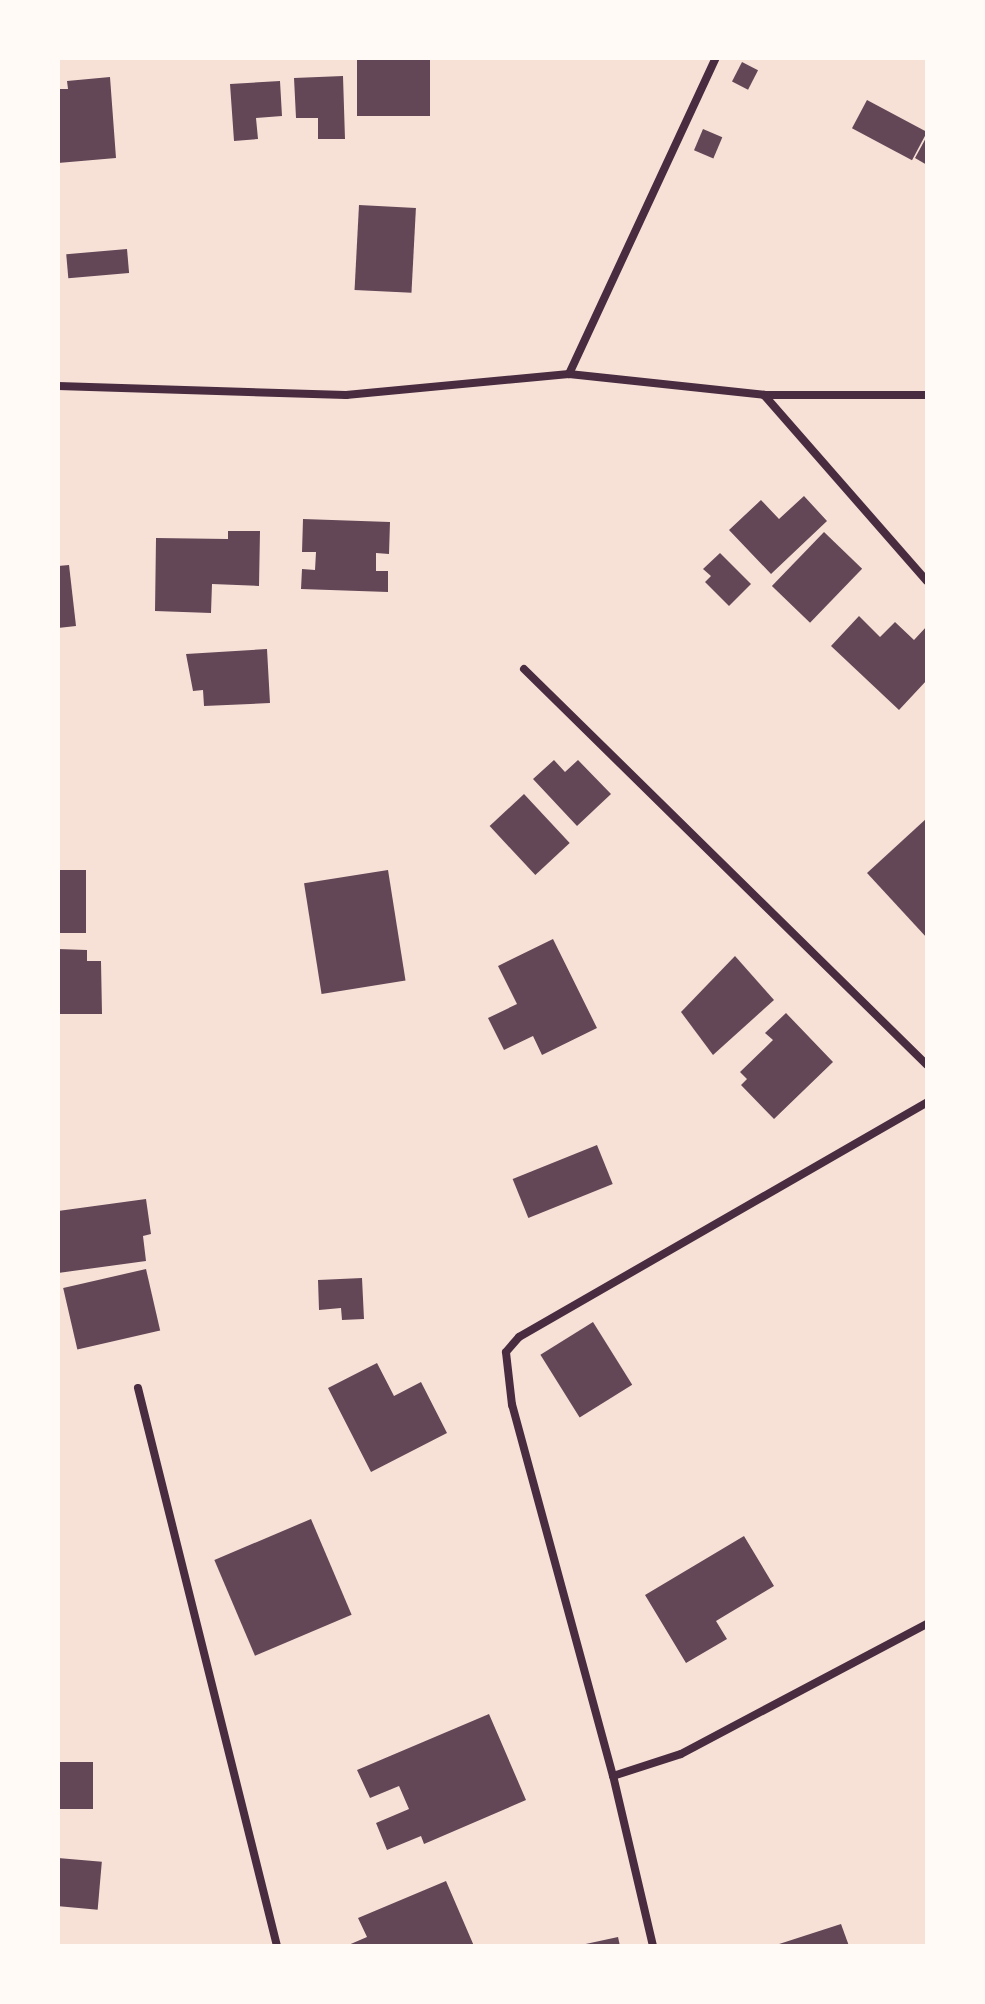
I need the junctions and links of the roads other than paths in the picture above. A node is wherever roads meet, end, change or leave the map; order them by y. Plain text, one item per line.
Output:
1 (716, 58) edge
2 (569, 374) junction
3 (58, 386) edge
4 (764, 395) junction
5 (927, 395) edge
6 (927, 581) edge
7 (524, 669) dead end
8 (927, 1065) edge
9 (927, 1102) edge
10 (138, 1388) dead end
11 (927, 1624) edge
12 (613, 1776) junction
13 (277, 1946) edge
14 (653, 1946) edge

1 - 2 street
2 - 3 street
2 - 4 street
4 - 5 street
4 - 6 street
7 - 8 street
9 - 12 street
10 - 13 street
11 - 12 street
12 - 14 street

